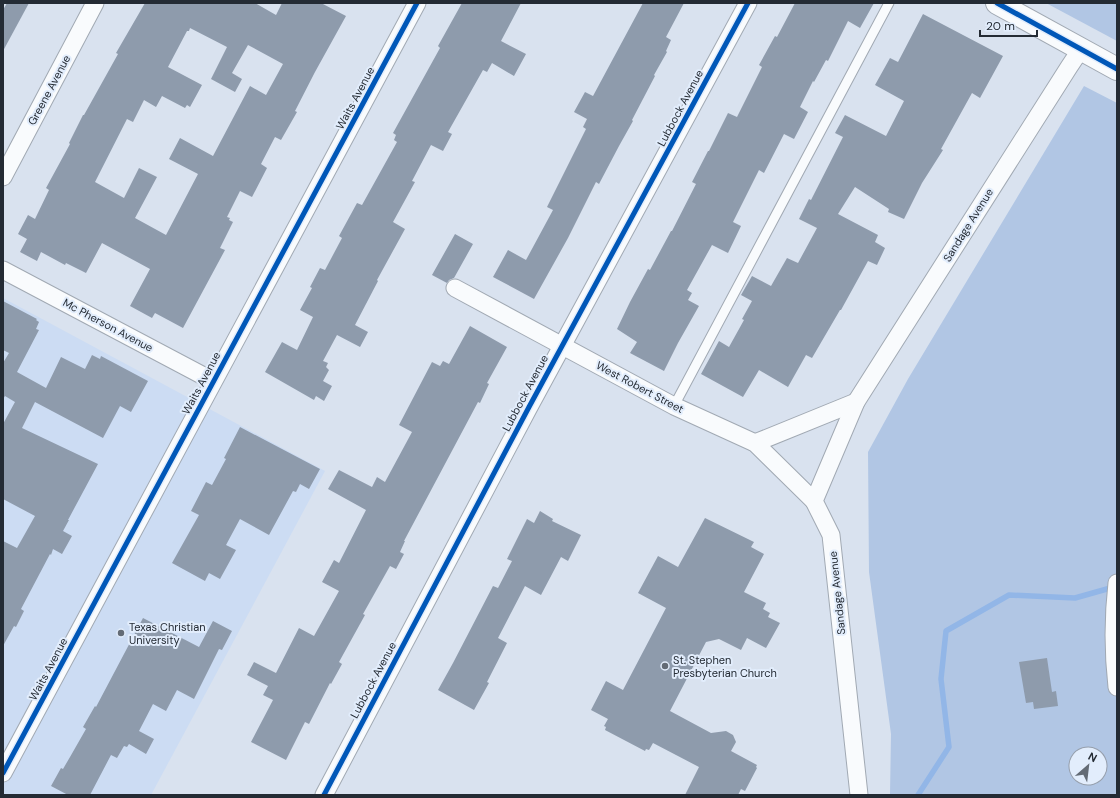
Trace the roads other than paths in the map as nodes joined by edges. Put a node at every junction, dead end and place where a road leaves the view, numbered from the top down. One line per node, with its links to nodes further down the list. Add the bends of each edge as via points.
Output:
1 (95, 3): 8 (street, Greene Avenue)
2 (417, 3): 12 (street, Waits Avenue)
3 (748, 3): 11 (street, Lubbock Avenue)
4 (889, 3): 14 (lane)
5 (997, 3): 6 (street)
6 (1087, 53): 7 (street); 13 (street, Sandage Avenue, via 1069,66)
7 (1117, 69)
8 (3, 177)
9 (3, 270): 12 (street, Mc Pherson Avenue)
10 (455, 288): 11 (street, West Robert Street)
11 (562, 346): 14 (street, West Robert Street); 20 (street, Lubbock Avenue)
12 (213, 381): 19 (street, Waits Avenue)
13 (856, 402): 15 (street); 16 (street, Sandage Avenue)
14 (674, 406): 15 (street, West Robert Street)
15 (755, 443): 16 (street, West Robert Street)
16 (814, 501): 21 (street, Sandage Avenue, via 831,535)
17 (1117, 583): 18 (street, via 1114,646)
18 (1117, 687)
19 (3, 773)
20 (324, 795)
21 (859, 795)

